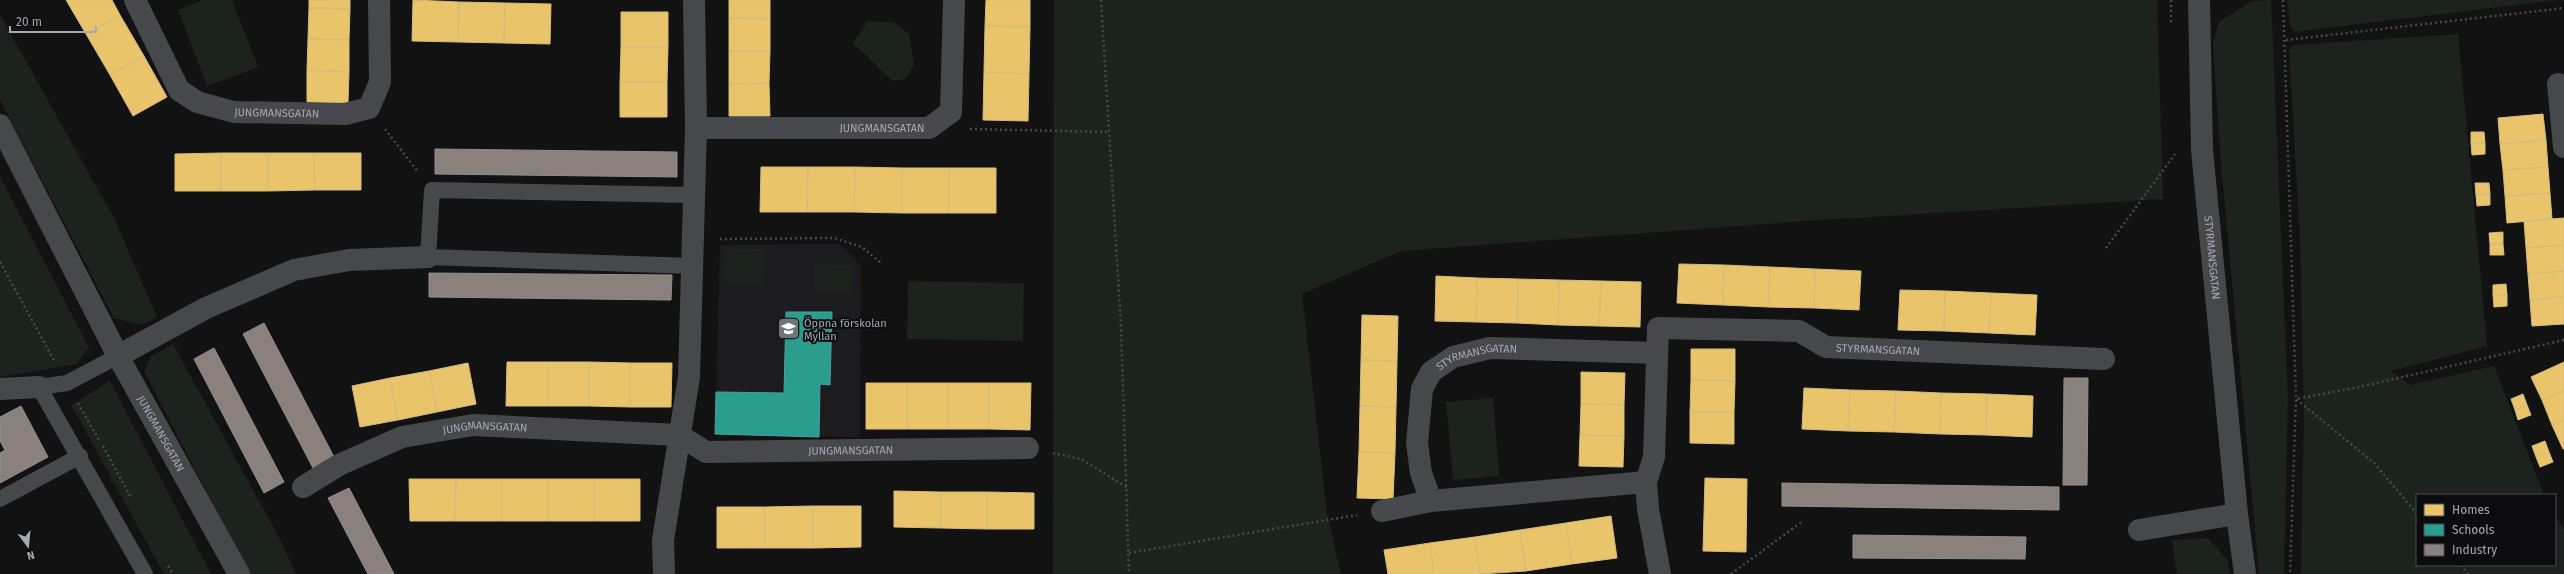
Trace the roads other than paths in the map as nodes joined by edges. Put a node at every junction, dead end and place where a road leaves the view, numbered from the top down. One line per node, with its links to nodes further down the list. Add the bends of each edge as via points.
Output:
1 (136, 0): 2 (street, JUNGMANSGATAN, via 180,90 197,102 234,112 345,114 368,108 380,82)
2 (379, 0)
3 (694, 0): 8 (street)
4 (954, 0): 8 (street, JUNGMANSGATAN, via 950,112 929,128)
5 (2199, 0): 26 (street, STYRMANSGATAN, via 2202,150)
6 (2558, 84): 9 (street)
7 (0, 125): 14 (street, JUNGMANSGATAN)
8 (696, 128): 10 (street)
9 (2564, 147)
10 (694, 195): 11 (lane, via 432,190); 12 (street)
11 (428, 257): 12 (lane); 14 (street, via 349,260 294,270 206,308)
12 (692, 266): 18 (street, via 689,377)
13 (1657, 353): 15 (street, STYRMANSGATAN, via 1658,328 1799,331 1826,347); 21 (street, STYRMANSGATAN, via 1654,457); 24 (street, STYRMANSGATAN, via 1490,348 1453,357 1431,372 1422,389 1417,443 1421,473)
14 (118, 356): 16 (lane, via 67,383); 29 (street, JUNGMANSGATAN)
15 (2104, 359)
16 (39, 387): 17 (street); 20 (lane)
17 (0, 389)
18 (679, 435): 19 (street, JUNGMANSGATAN, via 706,452); 22 (street, JUNGMANSGATAN, via 473,425 402,437 339,465); 30 (street, via 663,540)
19 (1028, 448)
20 (80, 456): 23 (lane); 28 (lane)
21 (1646, 482): 24 (street); 31 (street, STYRMANSGATAN, via 1648,509)
22 (303, 487)
23 (0, 499)
24 (1431, 501): 25 (street)
25 (1382, 511)
26 (2237, 514): 27 (street); 32 (street, STYRMANSGATAN)
27 (2139, 530)
28 (145, 574)
29 (239, 574)
30 (664, 574)
31 (1660, 574)
32 (2245, 574)

